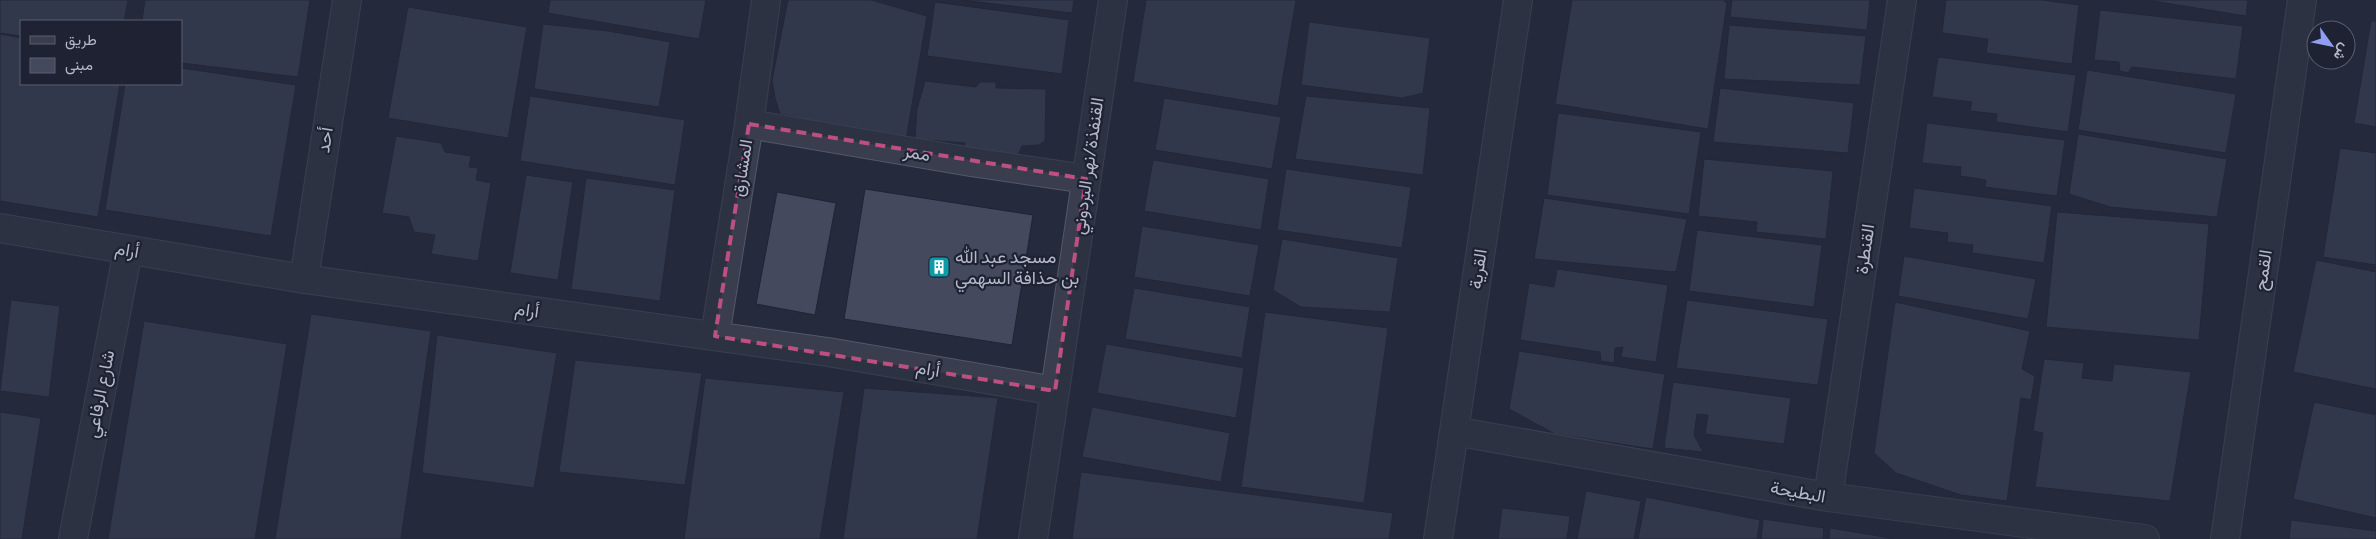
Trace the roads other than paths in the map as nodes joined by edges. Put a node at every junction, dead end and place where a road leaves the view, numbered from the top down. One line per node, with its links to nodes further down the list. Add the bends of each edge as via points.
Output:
1 (347, 0): 11 (street, أحد)
2 (766, 0): 7 (street, المشارق)
3 (1113, 0): 8 (street, القنفذة/نهر البردوني)
4 (1518, 0): 14 (street, القرية)
5 (1902, 0): 15 (street, القنطرة)
6 (2302, 0): 20 (street, القمح)
7 (749, 124): 8 (street, ممر); 12 (street, المشارق)
8 (1086, 179): 13 (street, القنفذة/نهر البردوني)
9 (0, 228): 10 (street, أرام)
10 (128, 250): 11 (street, أرام); 16 (street, شارع الرفاعي)
11 (304, 279): 12 (street, أرام)
12 (715, 336): 13 (street, أرام)
13 (1055, 391): 17 (street, القنفذة/نهر البردوني)
14 (1454, 431): 15 (street, البطيحة); 18 (street, القرية)
15 (1828, 497): 19 (street, البطيحة)
16 (73, 539)
17 (1033, 539)
18 (1438, 539)
19 (2145, 539)
20 (2225, 539)

